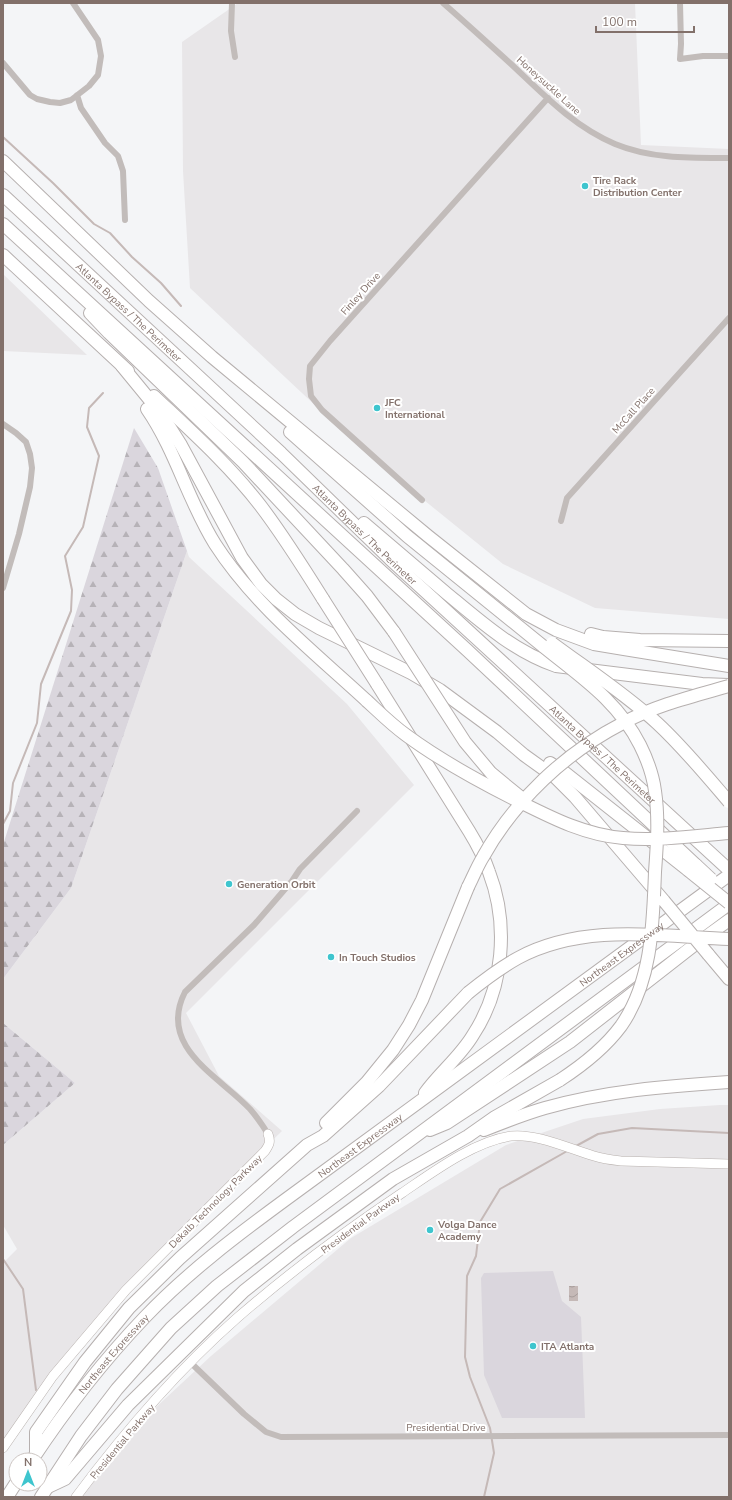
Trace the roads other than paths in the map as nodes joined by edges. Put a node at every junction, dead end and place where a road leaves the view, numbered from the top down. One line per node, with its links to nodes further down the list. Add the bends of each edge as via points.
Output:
1 (73, 3): 8 (street, via 98,40 101,56 98,75)
2 (232, 3): 6 (street, via 231,31)
3 (443, 3): 9 (street, Honeysuckle Lane)
4 (680, 3): 5 (street, via 680,59)
5 (729, 56)
6 (235, 57)
7 (3, 63): 8 (street, via 30,95 37,99 60,103)
8 (77, 95): 14 (street, via 82,108 104,143 118,156 123,171)
9 (548, 98): 10 (street, Honeysuckle Lane, via 573,120 601,138 616,144 649,154 672,157); 25 (street, Finley Drive, via 330,340 310,366 311,396 322,410)
10 (729, 158)
11 (3, 162): 16 (highway)
12 (3, 170): 16 (highway)
13 (3, 195): 24 (highway, Atlanta Bypass / The Perimeter)
14 (125, 220)
15 (3, 224): 18 (highway, Atlanta Bypass / The Perimeter)
16 (89, 244): 21 (highway)
17 (3, 255): 20 (highway)
18 (41, 259): 35 (highway, bridge, via 109,333 253,473 348,574 394,632 465,742 491,773); 38 (highway, Atlanta Bypass / The Perimeter, via 444,629)
19 (729, 318): 26 (street, McCall Place, via 567,498)
20 (95, 341): 22 (highway); 35 (highway, bridge, via 126,378 157,425 214,543 228,564 266,608 405,734 482,783)
21 (212, 357): 28 (highway); 30 (highway, via 280,424 407,536 488,596)
22 (122, 366): 33 (highway, via 169,426 242,558 276,599 294,614 319,628 440,690); 47 (highway, bridge, via 221,460 260,504 285,539 469,831 490,872 500,919 501,944 493,993 470,1040)
23 (3, 424): 27 (street, via 26,442 32,468 19,534)
24 (281, 453): 32 (highway, via 486,627 520,651 556,666); 39 (highway, Atlanta Bypass / The Perimeter, via 390,559)
25 (422, 500)
26 (561, 521)
27 (3, 588)
28 (496, 590): 29 (highway, via 563,627 603,637); 31 (highway, via 526,614 556,630 594,644)
29 (729, 641)
30 (548, 645): 34 (highway, bridge, via 636,705 656,722); 49 (highway, bridge, via 601,692 625,721 649,766 655,789 657,813 653,919 649,954 643,979 632,1006 621,1026 604,1045 585,1063 560,1080 495,1117)
31 (729, 666)
32 (729, 686): 51 (highway, bridge, via 646,712 623,722 575,752 523,799 483,857 409,1025 367,1082 315,1133)
33 (497, 732): 38 (highway, via 564,772); 45 (highway, bridge, via 556,778 575,797)
34 (729, 802)
35 (533, 809): 37 (highway, bridge, via 578,829 623,838)
36 (357, 811): 48 (street, Dekalb Technology Parkway, via 300,869 254,925 185,992 180,1002 177,1013 178,1028 187,1048 203,1067 251,1110)
37 (729, 833)
38 (692, 867): 41 (highway, Atlanta Bypass / The Perimeter, bridge); 42 (highway, bridge)
39 (729, 870)
40 (729, 875): 47 (highway, Northeast Expressway)
41 (729, 896)
42 (729, 904): 50 (highway)
43 (729, 920): 50 (highway, via 570,1042 447,1123)
44 (729, 939): 51 (highway, bridge, via 609,934 552,944 519,958 489,976 468,993 379,1086 323,1136)
45 (729, 979)
46 (729, 1082): 49 (highway, via 664,1086 601,1095 545,1108)
47 (418, 1102): 57 (highway, Northeast Expressway, via 238,1235 146,1316 93,1377)
48 (268, 1134): 55 (street, Dekalb Technology Parkway, via 270,1140 265,1151 126,1290 52,1376)
49 (468, 1136): 59 (highway, via 393,1179 297,1249 244,1292 128,1405 65,1479)
50 (413, 1138): 58 (highway, via 254,1256 171,1328 98,1412)
51 (307, 1145): 56 (highway, via 180,1258 129,1308 85,1362 36,1432)
52 (729, 1164): 53 (street, Presidential Parkway, via 621,1161 604,1159 525,1136 496,1139 432,1173 368,1216 279,1283)
53 (190, 1362): 54 (street, Presidential Drive, via 244,1414 266,1432 281,1437); 60 (street, Presidential Parkway, via 126,1432)
54 (729, 1436)
55 (3, 1448)
56 (34, 1452)
57 (37, 1452)
58 (48, 1486)
59 (48, 1490)
60 (76, 1497)

